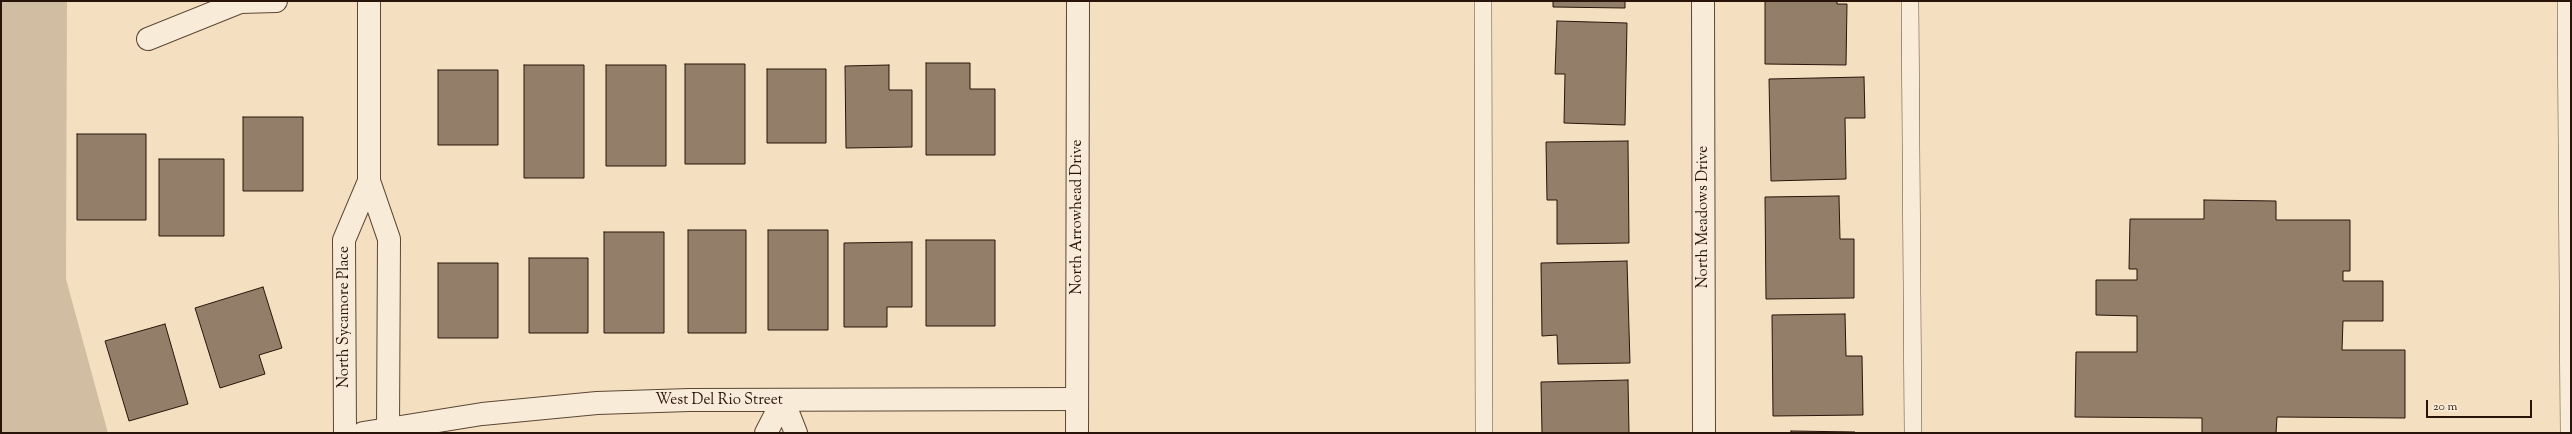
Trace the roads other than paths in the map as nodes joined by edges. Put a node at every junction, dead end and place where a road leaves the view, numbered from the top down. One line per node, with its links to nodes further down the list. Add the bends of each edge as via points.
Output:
1 (276, 1): 8 (street, via 240,2)
2 (369, 1): 9 (street, North Sycamore Place)
3 (1078, 1): 10 (street, North Arrowhead Drive)
4 (1483, 1): 18 (lane)
5 (1703, 1): 19 (street, North Meadows Drive)
6 (1910, 1): 20 (lane)
7 (2566, 1): 21 (lane)
8 (148, 38)
9 (369, 181): 12 (street, North Sycamore Place, via 389,239); 13 (street, North Sycamore Place, via 344,240)
10 (1077, 399): 11 (street, West Del Rio Street); 17 (street, North Arrowhead Drive)
11 (783, 400): 12 (street, West Del Rio Street, via 597,403 482,414); 15 (street); 16 (street)
12 (388, 428): 14 (street, West Del Rio Street)
13 (345, 433)
14 (363, 433)
15 (766, 433)
16 (796, 433)
17 (1077, 433)
18 (1484, 433)
19 (1704, 433)
20 (1913, 433)
21 (2569, 433)

